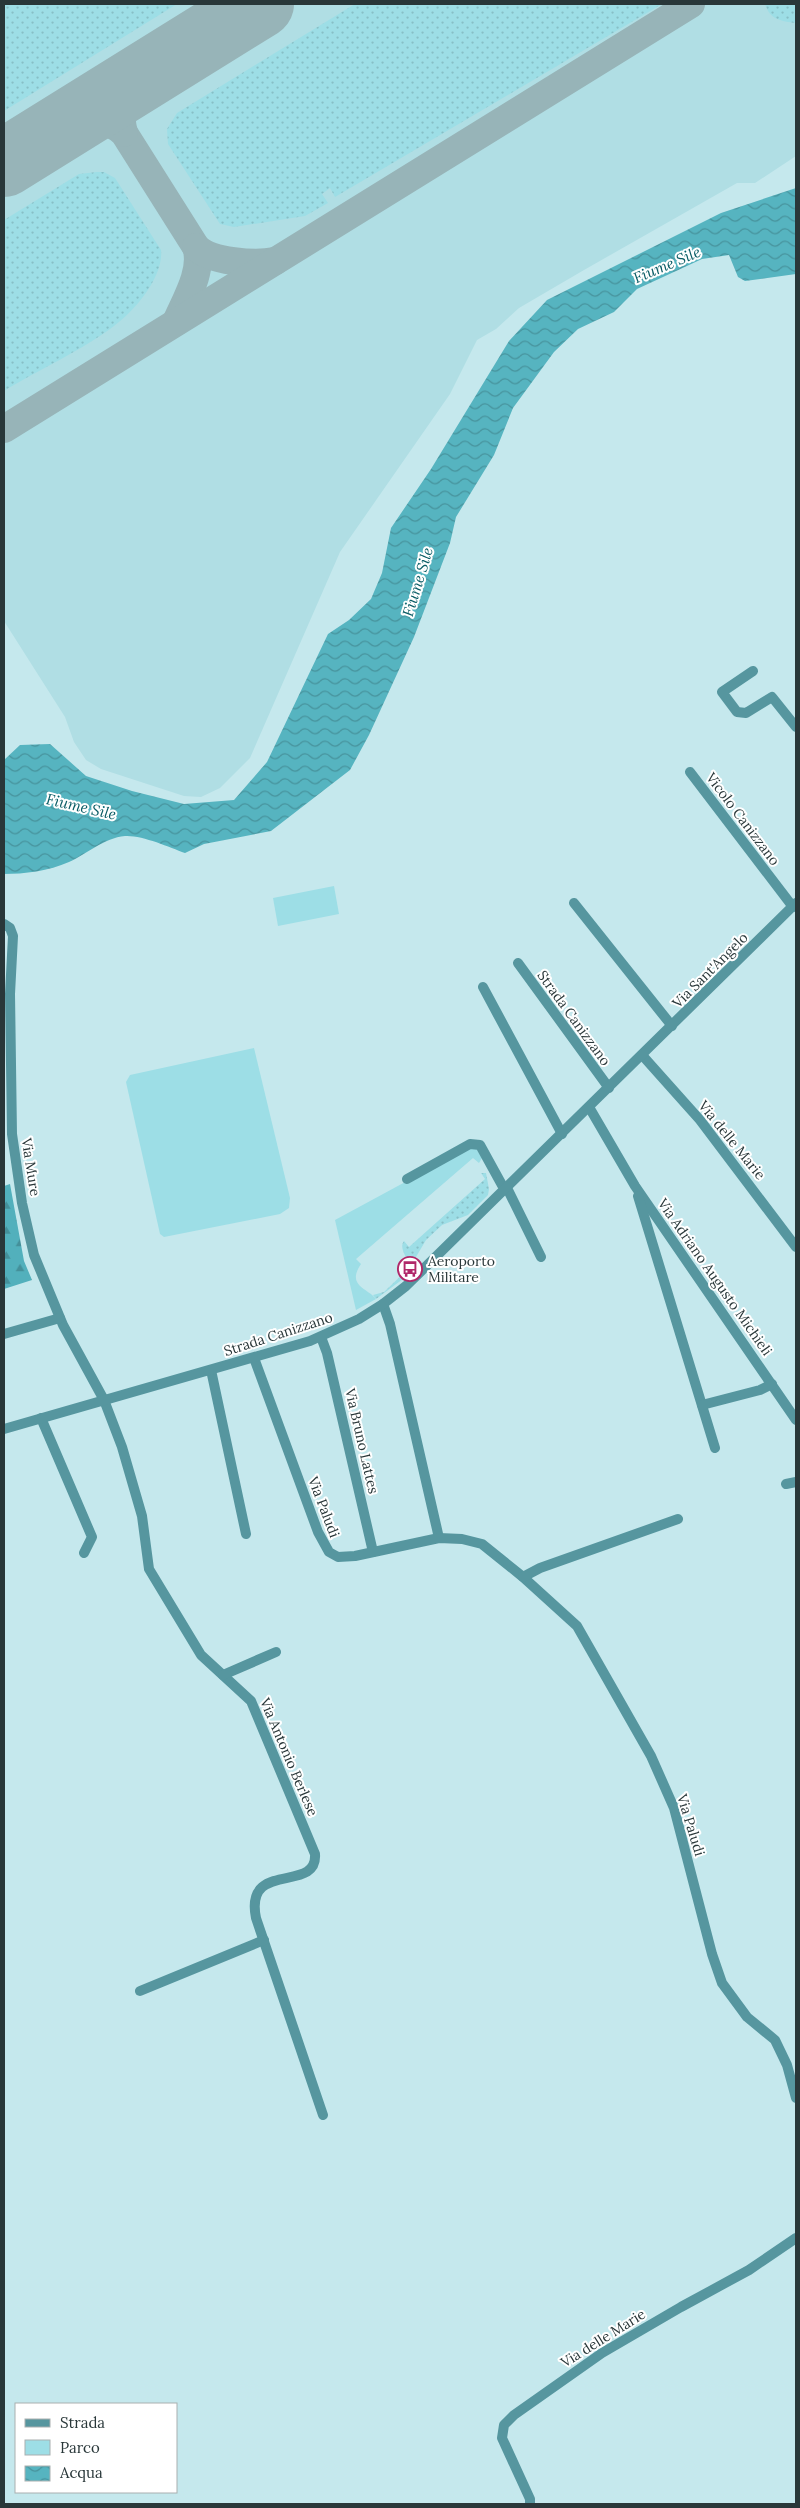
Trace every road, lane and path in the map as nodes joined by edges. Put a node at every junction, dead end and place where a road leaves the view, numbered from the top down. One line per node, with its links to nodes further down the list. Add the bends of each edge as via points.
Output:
1 (753, 671): 2 (street, via 722,692 736,712 746,713 772,697)
2 (796, 728)
3 (690, 772): 5 (street, Vicolo Canizzano)
4 (574, 903): 9 (street)
5 (794, 905): 9 (street, Via Sant'Angelo)
6 (4, 924): 11 (street, Via Mure, via 13,936)
7 (518, 963): 12 (street, Strada Canizzano)
8 (483, 986): 14 (street)
9 (672, 1026): 10 (street, Via Sant'Angelo)
10 (642, 1055): 12 (street, Strada Canizzano); 18 (street, Via delle Marie, via 700,1120)
11 (8, 1076): 21 (street, Via Mure, via 12,1134 26,1222 37,1263)
12 (608, 1088): 13 (street, Strada Canizzano)
13 (589, 1107): 14 (street, Strada Canizzano); 16 (street, Via Adriano Augusto Michieli)
14 (562, 1134): 17 (street, Strada Canizzano)
15 (407, 1179): 17 (street, via 477,1143)
16 (635, 1186): 26 (street, Via Adriano Augusto Michieli); 28 (street, Via Adriano Augusto Michieli)
17 (507, 1188): 19 (street); 20 (street, Strada Canizzano)
18 (796, 1247)
19 (541, 1257)
20 (384, 1304): 23 (street, Strada Canizzano); 35 (street)
21 (60, 1318): 22 (street); 27 (street, Via Mure)
22 (4, 1334)
23 (321, 1337): 24 (street, Strada Canizzano); 36 (street, Via Bruno Lattes)
24 (254, 1358): 25 (street, Strada Canizzano); 36 (street, Via Paludi, via 325,1547 338,1557)
25 (211, 1370): 27 (street, Strada Canizzano); 34 (street)
26 (772, 1384): 28 (street); 30 (street, Via Adriano Augusto Michieli)
27 (104, 1400): 29 (street, Strada Canizzano); 40 (street, Via Antonio Berlese, via 142,1516 149,1569 201,1655)
28 (702, 1405): 32 (street, Via Adriano Augusto Michieli)
29 (41, 1418): 31 (street, Strada Canizzano); 37 (street, via 92,1537)
30 (796, 1420)
31 (4, 1429)
32 (715, 1448)
33 (678, 1519): 38 (street)
34 (246, 1534)
35 (439, 1538): 36 (street, Via Paludi); 38 (street, Via Paludi, via 482,1544)
36 (373, 1552)
37 (84, 1553)
38 (523, 1577): 43 (street, Via Paludi, via 577,1626 651,1756 674,1808 722,1983 747,2017 775,2040 787,2065)
39 (276, 1652): 40 (street)
40 (223, 1675): 41 (street, Via Antonio Berlese, via 246,1695 254,1708 315,1854 314,1864 306,1872 264,1884 257,1892 254,1909)
41 (264, 1940): 42 (street); 44 (street, Via Antonio Berlese)
42 (140, 1991)
43 (796, 2098)
44 (323, 2115)
45 (796, 2238): 46 (street, Via delle Marie, via 749,2270 602,2353 509,2420 504,2425 502,2438)
46 (530, 2504)

